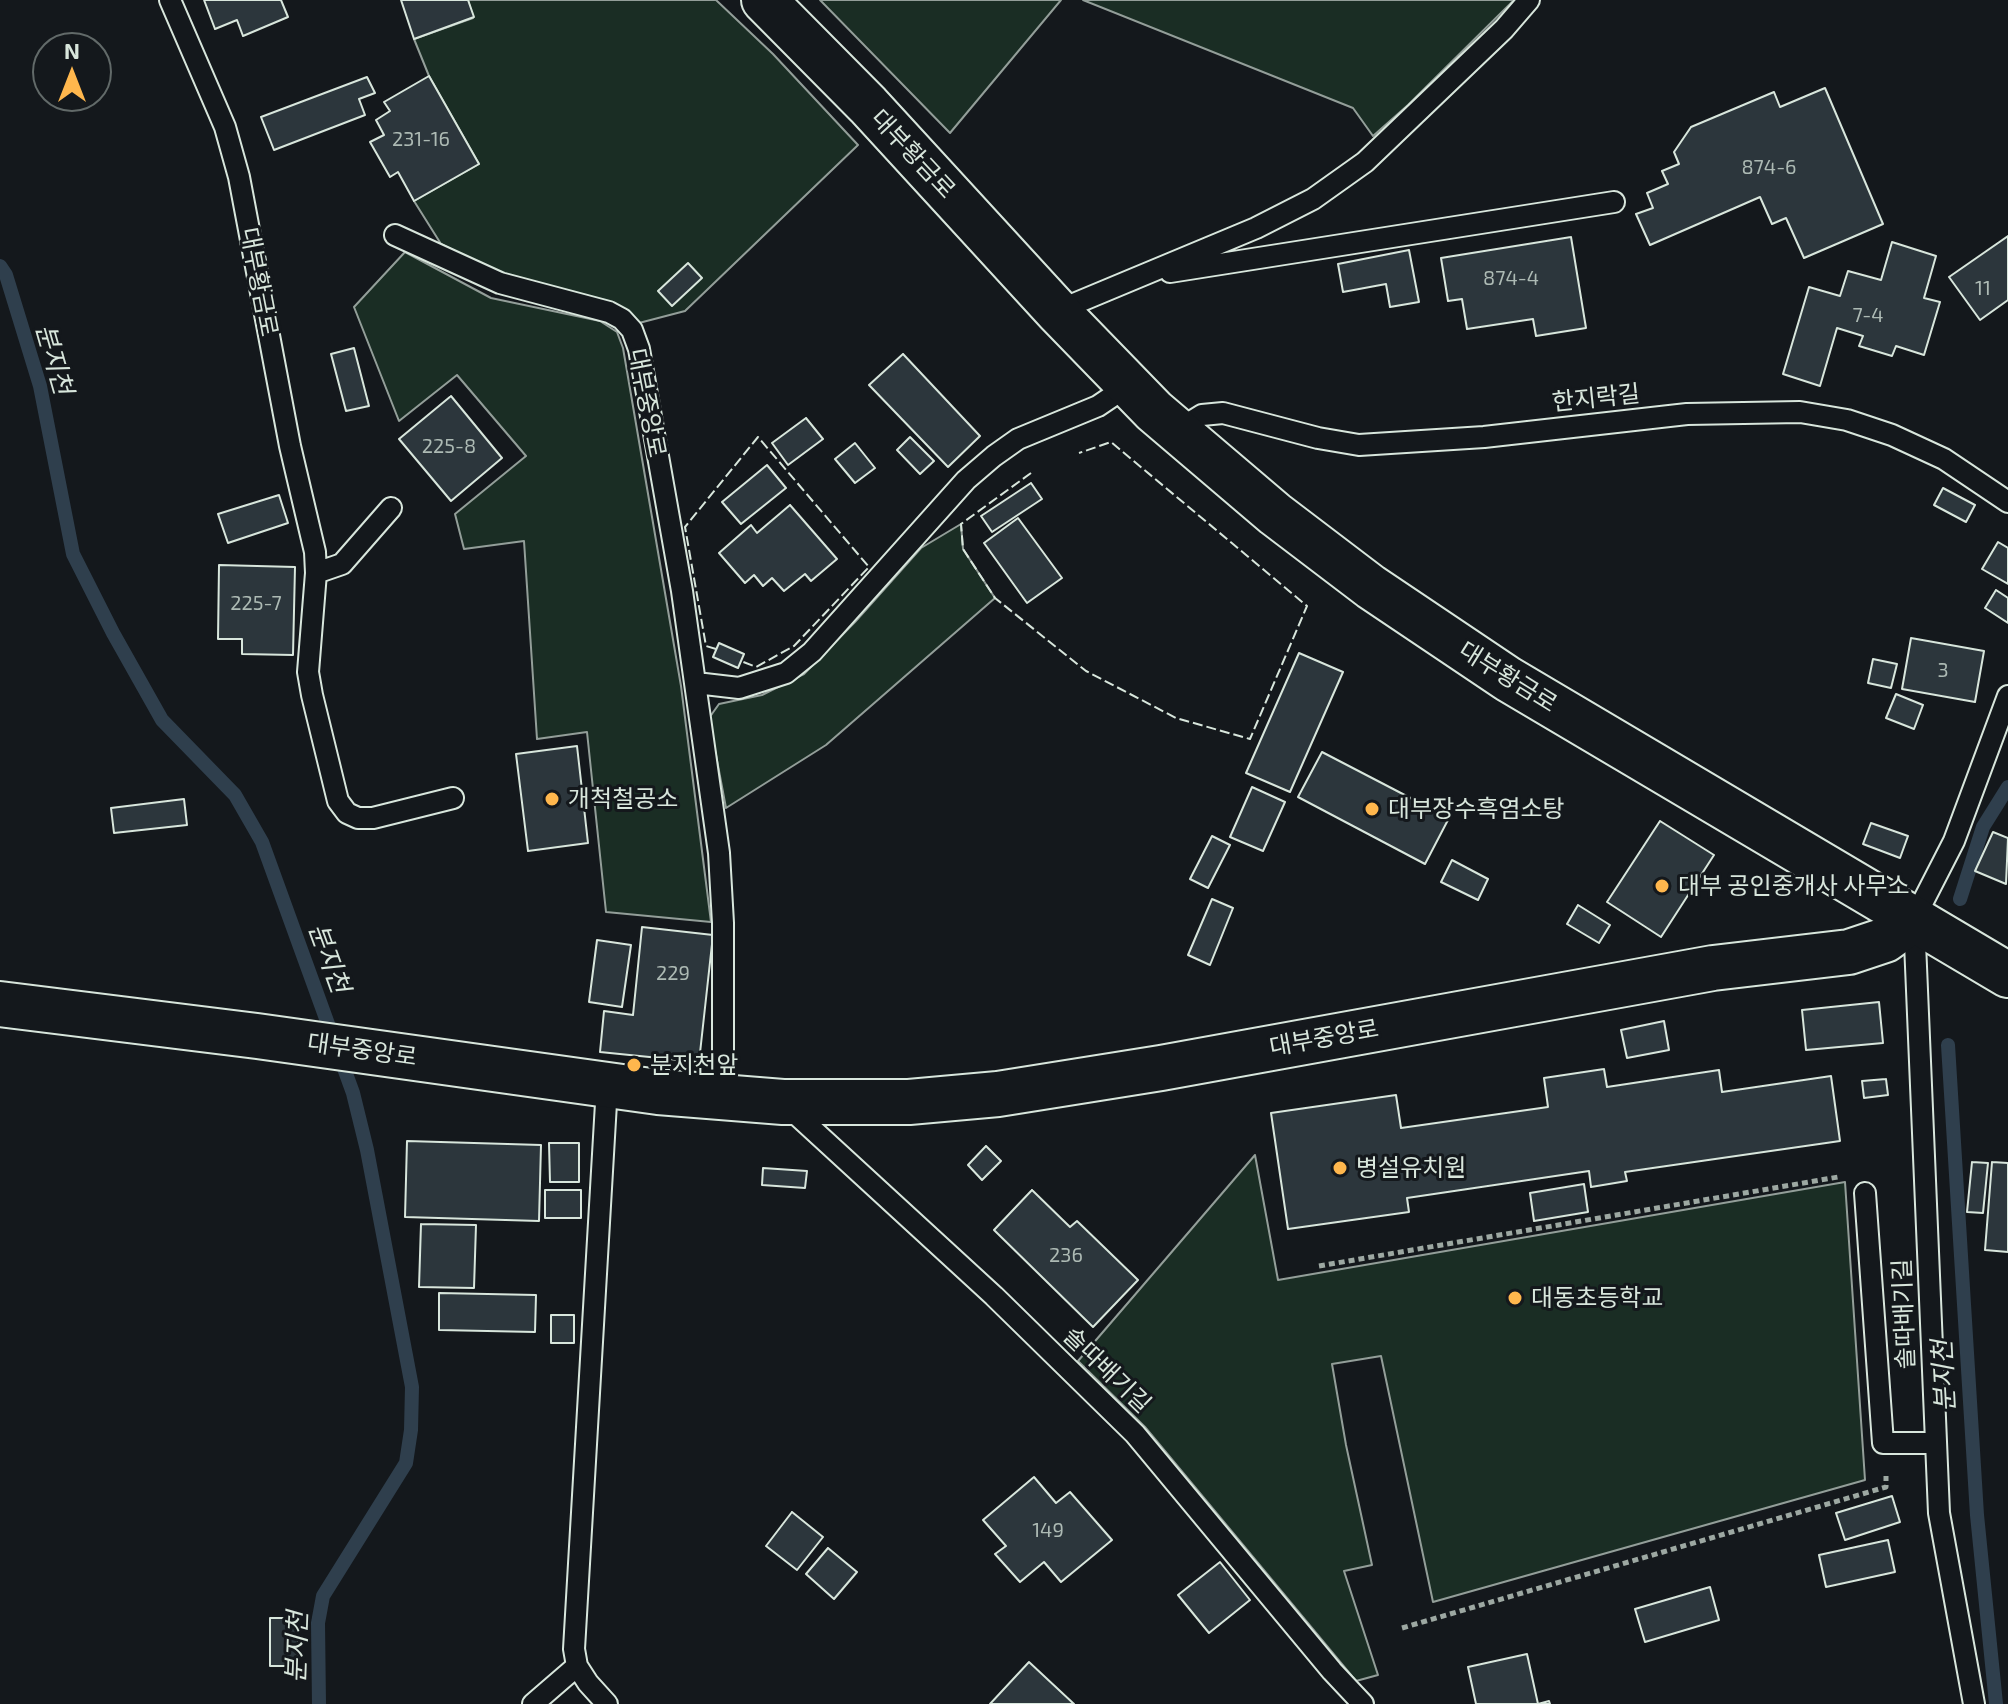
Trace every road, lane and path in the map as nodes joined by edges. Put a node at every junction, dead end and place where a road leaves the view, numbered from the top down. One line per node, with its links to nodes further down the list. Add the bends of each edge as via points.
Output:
1 (170, 0): 12 (lane, 대부황금로, via 233,152)
2 (764, 0): 7 (street, 대부황금로)
3 (1529, 0): 6 (lane, via 1365,162 1313,199)
4 (1614, 202): 6 (lane)
5 (395, 235): 13 (lane, 대부중앙로, via 500,283 609,312 632,330)
6 (1134, 278): 7 (lane)
7 (1057, 311): 8 (street, 대부황금로)
8 (1129, 385): 9 (street, 대부황금로); 13 (lane, via 1098,406 1018,439 994,456 966,480 812,652 786,673 739,688)
9 (1176, 431): 10 (lane, 한지락길, via 1202,415 1223,413 1359,445 1687,414 1800,412 1892,435 1944,459); 16 (street, 대부황금로, via 1371,587 1495,671)
10 (2008, 502)
11 (391, 508): 12 (lane, via 342,564)
12 (316, 573): 15 (lane, 대부황금로, via 308,672 338,801 347,813 373,818)
13 (696, 683): 20 (lane, 대부중앙로, via 719,853)
14 (2008, 696): 16 (lane, via 1954,841)
15 (453, 798)
16 (1914, 919): 17 (street, 대부황금로); 21 (street, 대부중앙로, via 1885,940 1849,952 1713,968 1161,1068 909,1102); 25 (lane, 솔따배기길)
17 (2008, 975)
18 (0, 1004): 19 (street, 대부중앙로)
19 (607, 1086): 20 (street, 대부중앙로); 27 (lane, via 574,1624)
20 (723, 1099): 21 (street, 대부중앙로)
21 (783, 1102): 30 (lane, 솔따배기길, via 1135,1434)
22 (1865, 1193): 23 (path, via 1864,1173); 24 (lane)
23 (1319, 1266)
24 (1883, 1443): 25 (lane); 26 (path, via 1886,1487)
25 (1936, 1443): 31 (lane, 솔따배기길, via 1939,1513)
26 (1402, 1628)
27 (577, 1666): 28 (lane); 29 (lane)
28 (533, 1704)
29 (607, 1704)
30 (1363, 1704)
31 (1974, 1704)

